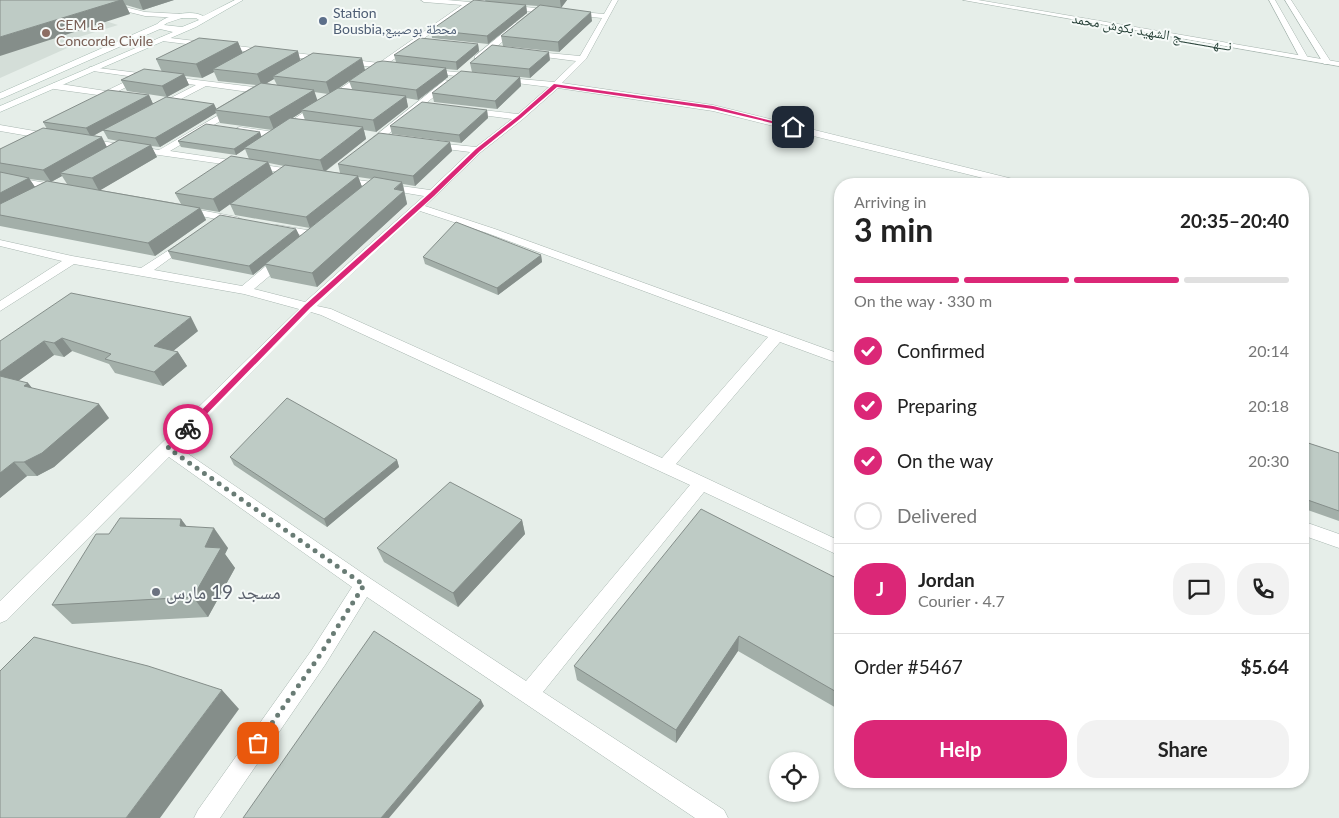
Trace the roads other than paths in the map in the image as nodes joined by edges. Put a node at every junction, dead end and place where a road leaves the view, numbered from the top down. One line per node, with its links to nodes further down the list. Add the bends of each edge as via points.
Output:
1 (74, 0): 10 (street)
2 (240, 0): 15 (street)
3 (424, 0): 9 (street)
4 (615, 0): 14 (street)
5 (966, 0): 30 (street, نـــهـــــــــــج الشهيد بكوش محمد)
6 (996, 0): 30 (street, نـــهـــــــــــج الشهيد بكوش محمد)
7 (1272, 0): 30 (street)
8 (1288, 0): 34 (street)
9 (468, 4): 14 (street, via 534,13); 21 (street)
10 (91, 5): 12 (street); 13 (street, via 114,6 145,14)
11 (198, 10): 13 (street)
12 (120, 16)
13 (183, 16): 15 (street); 18 (street)
14 (606, 16): 32 (street)
15 (203, 19): 19 (street)
16 (524, 21): 25 (street)
17 (151, 24): 18 (street)
18 (160, 25): 19 (street, via 169,29); 55 (street)
19 (187, 28): 20 (street)
20 (162, 38): 23 (street); 42 (street)
21 (414, 40): 22 (street); 38 (street)
22 (432, 42)
23 (206, 45): 27 (street); 29 (street)
24 (479, 48): 25 (street)
25 (488, 49): 26 (street); 36 (street)
26 (498, 50)
27 (262, 52): 31 (street); 35 (street)
28 (516, 52): 32 (street)
29 (188, 54)
30 (1302, 55): 34 (street, نـــهـــــــــــج الشهيد بكوش محمد)
31 (318, 58): 38 (street); 40 (street)
32 (582, 58): 50 (street)
33 (1339, 58): 34 (street, نـــهـــــــــــج الشهيد بكوش محمد)
34 (1326, 59): 37 (street, نـــهـــــــــــج الشهيد بكوش محمد)
35 (245, 61)
36 (474, 62)
37 (1339, 64)
38 (378, 66): 43 (street); 59 (street)
39 (162, 67): 45 (street)
40 (302, 68)
41 (466, 68): 47 (street)
42 (93, 69): 45 (street); 51 (street)
43 (405, 69)
44 (414, 70): 47 (street)
45 (144, 75): 49 (street); 53 (street)
46 (221, 75): 49 (street)
47 (459, 75): 50 (street); 64 (street)
48 (279, 82): 52 (street)
49 (204, 84): 52 (street); 62 (street)
50 (556, 85): 71 (street); 97 (street, via 736,113)
51 (54, 86): 53 (street); 67 (street)
52 (263, 91): 54 (street); 69 (street)
53 (108, 94): 56 (street); 61 (street)
54 (282, 94)
55 (0, 96)
56 (125, 96)
57 (357, 96): 59 (street)
58 (311, 97): 59 (street)
59 (335, 97): 74 (street)
60 (152, 99): 62 (street)
61 (90, 102)
62 (170, 102): 63 (street); 70 (street)
63 (188, 104)
64 (415, 104): 65 (street); 89 (street)
65 (438, 106)
66 (214, 107): 69 (street)
67 (0, 109)
68 (456, 109): 71 (street)
69 (232, 110): 73 (street)
70 (152, 111)
71 (520, 117): 86 (street)
72 (46, 124): 77 (street)
73 (206, 125): 80 (street); 87 (street)
74 (292, 125): 76 (street); 80 (street)
75 (0, 128): 77 (street)
76 (312, 128)
77 (28, 132): 79 (street)
78 (110, 133): 81 (street)
79 (46, 136): 81 (street); 83 (street)
80 (274, 136): 84 (street)
81 (92, 142): 85 (street)
82 (419, 142): 86 (street)
83 (30, 143)
84 (260, 145)
85 (123, 147): 87 (street); 90 (street)
86 (478, 150): 102 (street)
87 (160, 153): 91 (street)
88 (246, 154): 91 (street)
89 (357, 154)
90 (107, 156)
91 (232, 164): 92 (street)
92 (287, 171): 94 (street); 98 (street)
93 (335, 171): 99 (street, via 327,177)
94 (311, 174)
95 (0, 178): 100 (street)
96 (68, 178): 100 (street)
97 (997, 178)
98 (270, 183)
99 (374, 185): 102 (street); 104 (street)
100 (52, 187): 101 (street); 103 (street)
101 (71, 190)
102 (432, 194): 106 (street)
103 (37, 195)
104 (359, 197)
105 (238, 206): 108 (street)
106 (418, 207): 116 (street); 117 (street)
107 (175, 209): 108 (street)
108 (222, 217): 109 (street); 113 (street)
109 (249, 222)
110 (267, 226): 114 (street, via 317,231)
111 (0, 244): 112 (street)
112 (72, 260): 113 (street); 115 (street)
113 (142, 273): 114 (street)
114 (244, 290): 116 (street)
115 (0, 307)
116 (308, 307): 119 (street); 120 (street, via 347,321)
117 (777, 336): 118 (street); 120 (street)
118 (834, 357)
119 (168, 448): 125 (street); 126 (street)
120 (665, 466): 121 (street)
121 (701, 483): 124 (street); 127 (street)
122 (1309, 531): 123 (street)
123 (1339, 542)
124 (834, 546)
125 (364, 585): 127 (street); 128 (street, via 318,658)
126 (0, 614)
127 (528, 694): 129 (street)
128 (206, 818)
129 (716, 818)

